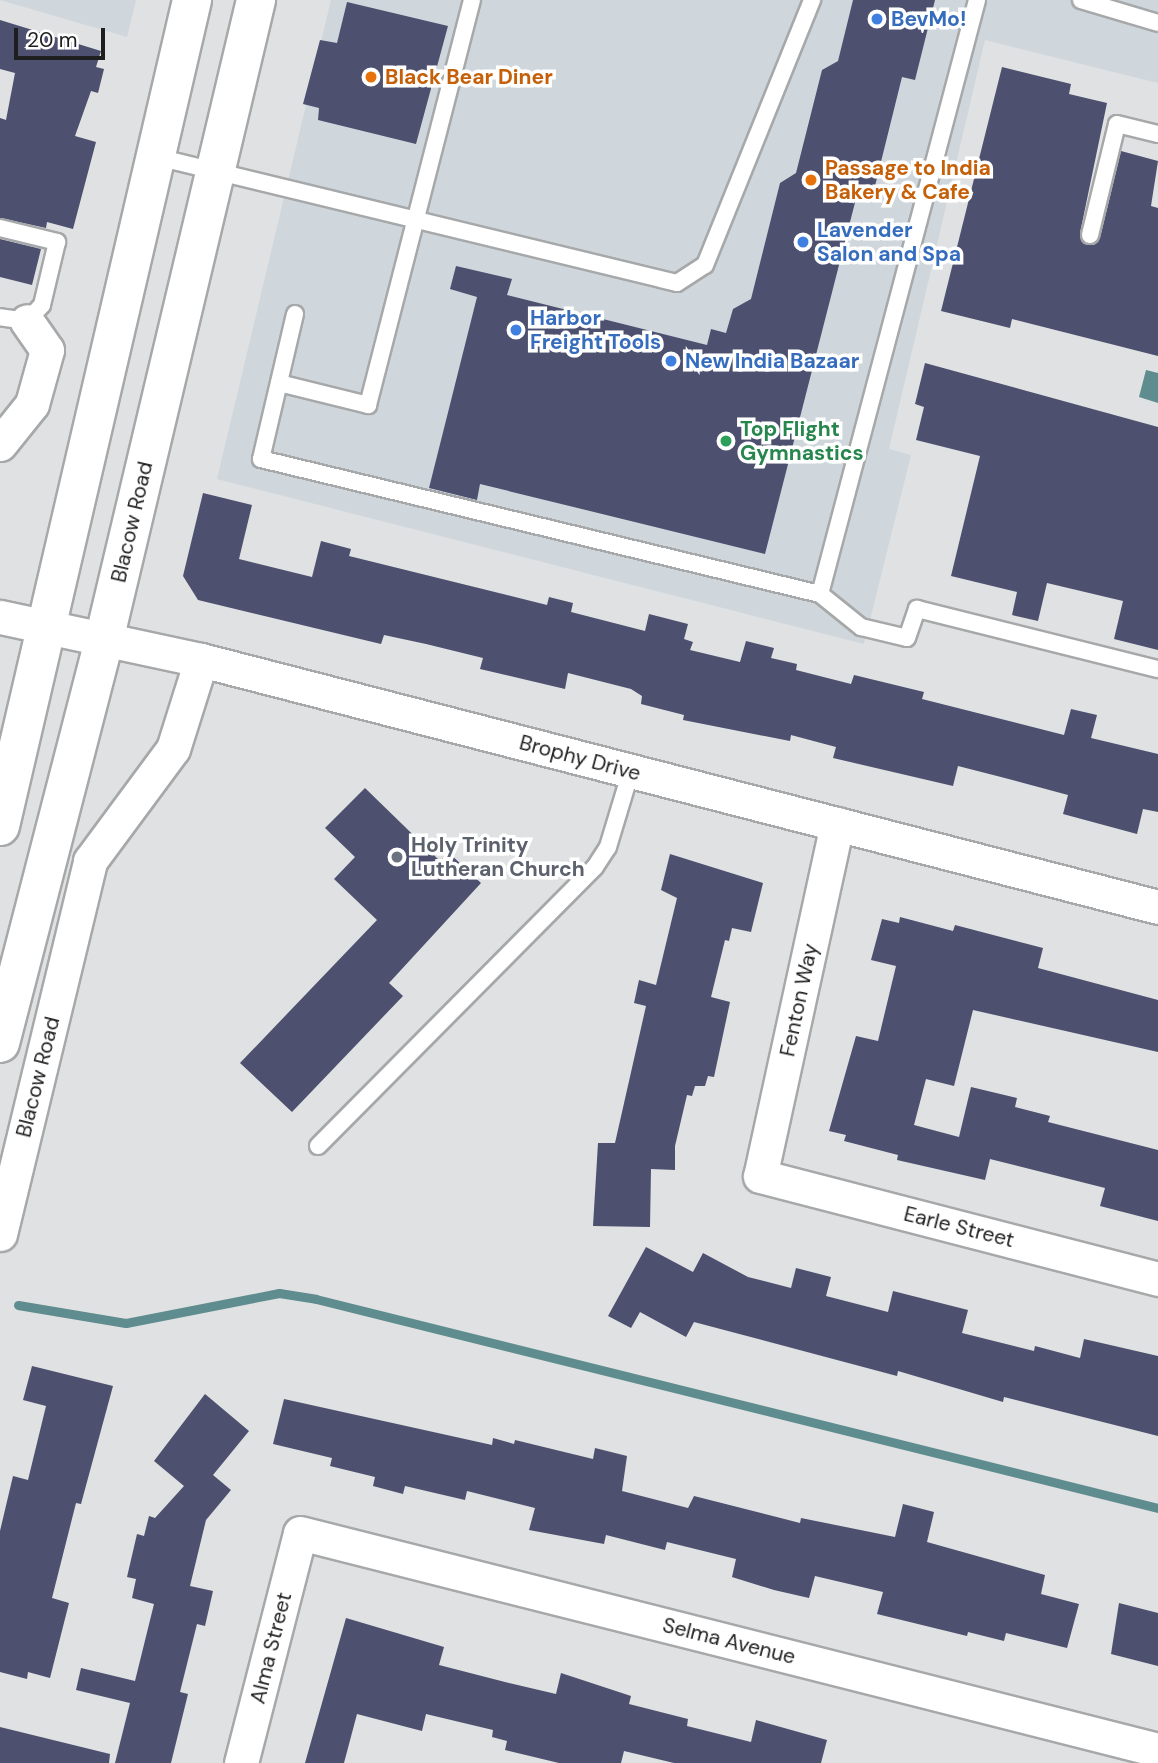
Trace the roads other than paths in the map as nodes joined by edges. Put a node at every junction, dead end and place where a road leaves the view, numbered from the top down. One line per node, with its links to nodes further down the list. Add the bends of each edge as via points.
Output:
1 (192, 0): 9 (main road)
2 (256, 0): 10 (main road, Blacow Road)
3 (472, 0): 11 (lane)
4 (812, 0): 11 (lane, via 705,265 677,284)
5 (977, 0): 18 (lane)
6 (1081, 0): 7 (lane)
7 (1158, 23)
8 (1158, 134): 13 (lane, via 1117,124)
9 (157, 157): 10 (lane); 20 (main road)
10 (215, 171): 11 (lane); 21 (main road, Blacow Road)
11 (416, 220): 16 (lane, via 368,405)
12 (0, 228): 15 (lane, via 58,242 42,305)
13 (1090, 235)
14 (295, 314): 16 (lane)
15 (13, 319): 17 (street, via 47,350 32,404)
16 (279, 383): 18 (lane, via 261,459)
17 (0, 444)
18 (820, 594): 23 (lane, via 861,627 907,638 917,609)
19 (0, 617): 20 (street, Brophy Drive)
20 (50, 626): 21 (street, Brophy Drive); 26 (main road)
21 (105, 636): 22 (street, Brophy Drive); 28 (main road, Blacow Road)
22 (201, 660): 24 (street, Brophy Drive); 31 (street, Blacow Road, via 173,749 90,861)
23 (1158, 669)
24 (631, 771): 25 (street, Brophy Drive); 29 (lane, via 608,847 595,867)
25 (837, 824): 27 (street, Brophy Drive); 30 (street, Fenton Way)
26 (0, 826)
27 (1158, 907)
28 (0, 1042)
29 (318, 1146)
30 (760, 1176): 32 (street, Earle Street)
31 (0, 1234)
32 (1158, 1279)
33 (300, 1533): 34 (street, Selma Avenue); 35 (street, Alma Street)
34 (1158, 1749)
35 (242, 1763)

